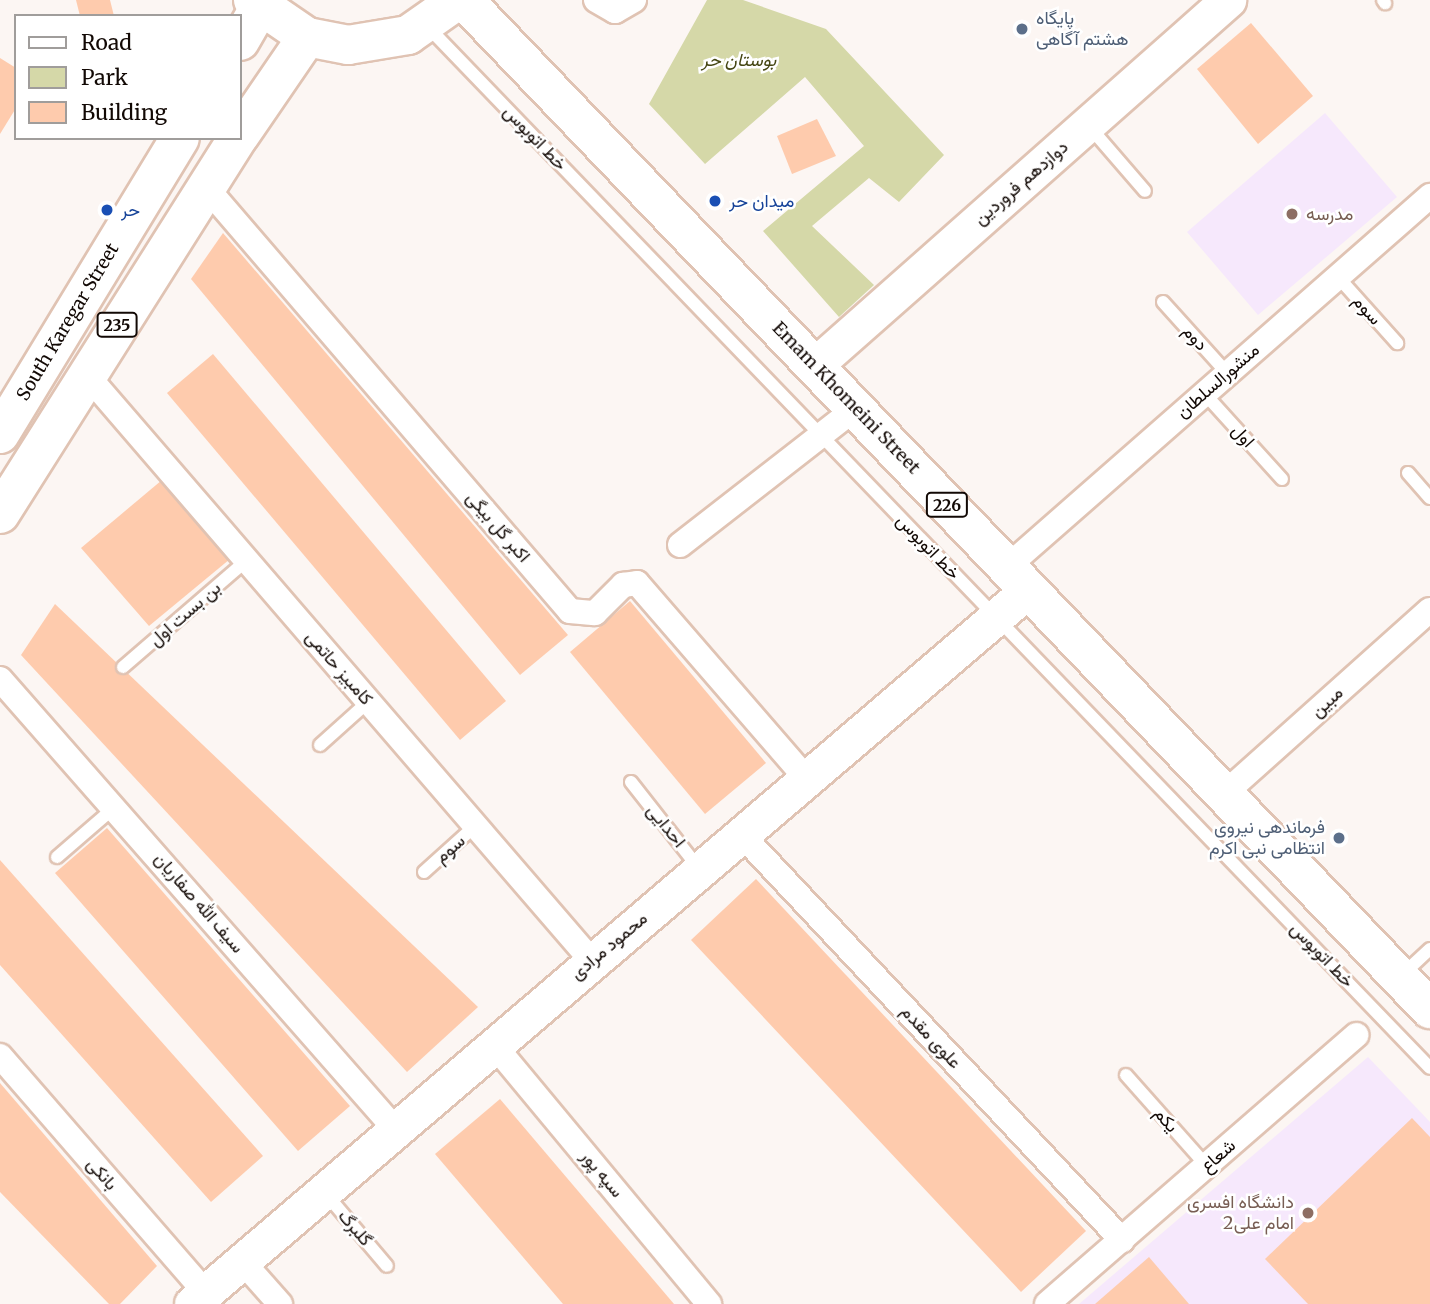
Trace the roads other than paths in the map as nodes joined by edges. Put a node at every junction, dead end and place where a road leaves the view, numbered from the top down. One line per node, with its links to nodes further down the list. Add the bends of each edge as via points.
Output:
1 (458, 0): 7 (main road)
2 (464, 0): 20 (main road, Emam Khomeini Street / 226)
3 (596, 0): 4 (street, via 615,11)
4 (634, 0)
5 (1228, 0): 10 (street, دوازدهم فروردین)
6 (257, 4): 8 (main road); 9 (main road)
7 (427, 25): 9 (main road, via 368,45); 26 (lane, خط اتوبوس)
8 (242, 37)
9 (307, 37): 11 (main road, 235)
10 (1087, 124): 15 (lane); 20 (street, دوازدهم فروردین)
11 (242, 133)
12 (179, 140): 25 (main road, South Karegar Street / 235)
13 (237, 140): 14 (main road, 235)
14 (205, 186): 22 (main road, 235); 40 (street, اکبر گل بیگی, via 570,611 595,613 624,585 637,583)
15 (1145, 191)
16 (1430, 196): 17 (street, منشورالسلطان)
17 (1338, 276): 19 (lane, سوم); 21 (street, منشورالسلطان)
18 (1163, 302): 21 (lane, دوم)
19 (1397, 343)
20 (814, 366): 24 (main road, Emam Khomeini Street / 226)
21 (1227, 373): 23 (street, منشورالسلطان)
22 (86, 374): 30 (main road, 235); 32 (street, کامبیز حاتمی)
23 (1205, 393): 28 (lane, اول); 33 (street, منشورالسلطان)
24 (856, 409): 26 (street); 33 (main road, Emam Khomeini Street / 226)
25 (0, 434)
26 (821, 435): 31 (street); 35 (lane, خط اتوبوس)
27 (1408, 473): 29 (lane)
28 (1282, 479)
29 (1430, 498)
30 (0, 514)
31 (680, 545)
32 (246, 561): 36 (lane, بن بست اول); 38 (street, کامبیز حاتمی)
33 (1018, 578): 35 (street, محمود مرادی); 42 (main road, Emam Khomeini Street / 226)
34 (1430, 610): 42 (street, مبین)
35 (996, 617): 40 (street, محمود مرادی); 56 (lane, خط اتوبوس)
36 (123, 667)
37 (0, 679): 43 (street, سیف الله صفاریان)
38 (368, 702): 39 (lane); 44 (street, کامبیز حاتمی)
39 (320, 745)
40 (806, 778): 45 (street, محمود مرادی)
41 (631, 782): 47 (lane, احدایی)
42 (1224, 794): 51 (main road, Emam Khomeini Street / 226)
43 (116, 806): 46 (lane); 58 (street, سیف الله صفاریان)
44 (475, 826): 48 (lane, سوم); 50 (street, کامبیز حاتمی)
45 (741, 834): 47 (street, محمود مرادی); 61 (street, علوی مقدم)
46 (57, 857)
47 (700, 869): 50 (street, محمود مرادی)
48 (424, 872)
49 (1430, 949): 51 (lane)
50 (592, 961): 54 (street, محمود مرادی)
51 (1399, 977): 52 (main road, Emam Khomeini Street / 226)
52 (1430, 1009)
53 (1356, 1035): 59 (street, شعاع)
54 (494, 1045): 58 (street, محمود مرادی); 66 (street, سپه پور)
55 (0, 1056): 64 (street, بانکی)
56 (1430, 1068)
57 (1126, 1075): 59 (lane, یکم)
58 (395, 1129): 60 (street, محمود مرادی)
59 (1206, 1166): 61 (street, شعاع)
60 (322, 1191): 62 (street, محمود مرادی); 63 (lane, گلبرگ)
61 (1122, 1240): 67 (street, شعاع)
62 (241, 1260): 64 (street, محمود مرادی); 65 (street)
63 (387, 1266)
64 (198, 1298)
65 (280, 1304)
66 (709, 1304)
67 (1047, 1304)

